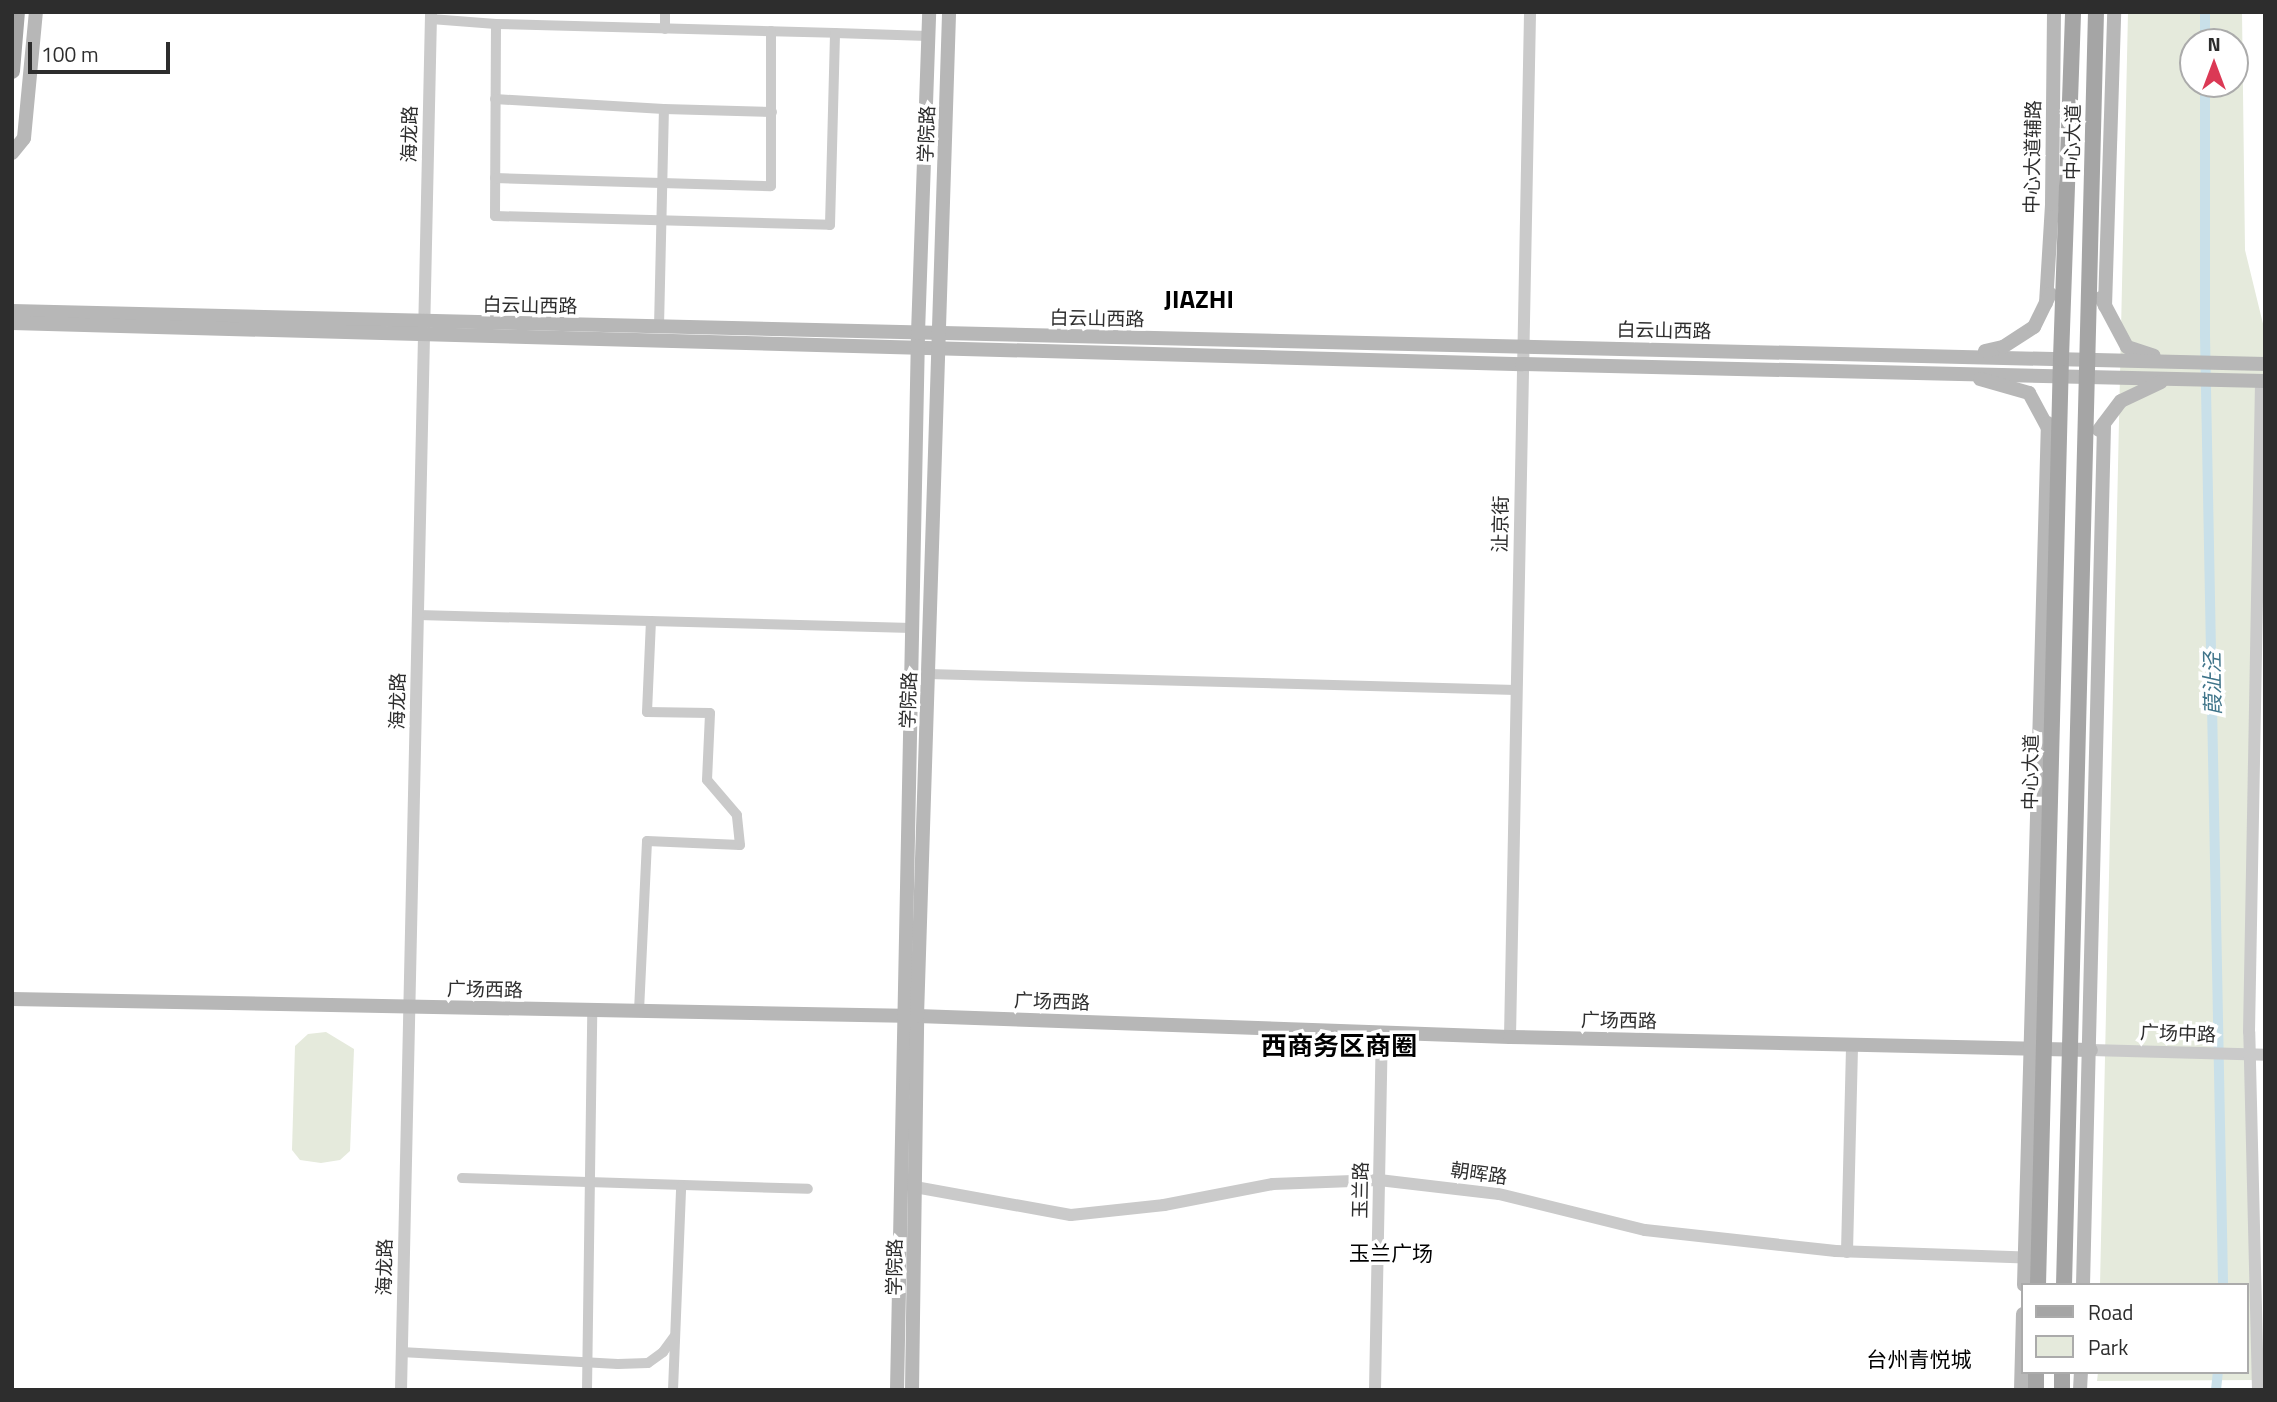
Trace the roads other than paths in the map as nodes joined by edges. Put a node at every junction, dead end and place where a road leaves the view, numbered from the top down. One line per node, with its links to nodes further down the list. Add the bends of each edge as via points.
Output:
1 (17, 12): 17 (main road)
2 (36, 12): 21 (main road, via 24,138)
3 (665, 12): 13 (street)
4 (929, 12): 16 (main road, 学院路)
5 (949, 12): 34 (main road, 学院路)
6 (1530, 12): 35 (street, 沚京街)
7 (2054, 12): 27 (main road, 中心大道辅路)
8 (2073, 12): 25 (main road, 中心大道)
9 (2096, 12): 26 (main road, 中心大道)
10 (2114, 12): 28 (main road)
11 (431, 15): 12 (street); 32 (street, 海龙路)
12 (496, 24): 13 (street); 18 (street)
13 (665, 29): 14 (street)
14 (771, 32): 15 (street); 20 (street)
15 (835, 33): 16 (street); 24 (street, via 830,225)
16 (928, 36): 33 (main road, 学院路)
17 (12, 71)
18 (495, 99): 19 (street); 22 (street)
19 (664, 109): 20 (street); 23 (street)
20 (772, 111): 23 (street, via 771,186)
21 (12, 153)
22 (495, 178): 23 (street); 24 (street, via 495,216)
23 (662, 181): 24 (street)
24 (662, 219): 31 (street)
25 (2064, 260): 27 (main road, 中心大道); 37 (main road, 中心大道)
26 (2091, 272): 28 (main road, 中心大道); 38 (main road, 中心大道)
27 (2046, 303): 36 (main road, 中心大道, via 2034,327 2003,347)
28 (2105, 306): 39 (main road, 中心大道, via 2127,346)
29 (12, 311): 32 (main road, 白云山西路)
30 (12, 323): 32 (main road, 白云山西路)
31 (659, 327): 32 (main road, 白云山西路); 33 (main road, 白云山西路)
32 (424, 328): 33 (main road, 白云山西路); 51 (street, 海龙路)
33 (918, 340): 34 (main road, 白云山西路); 53 (main road, 学院路)
34 (938, 341): 35 (main road, 白云山西路); 40 (main road, 白云山西路); 54 (main road, 学院路)
35 (1523, 346): 36 (main road, 白云山西路); 40 (street, 沚京街)
36 (1960, 356): 37 (main road, 白云山西路)
37 (2061, 358): 38 (main road, 白云山西路); 43 (main road, 中心大道)
38 (2088, 359): 39 (main road, 白云山西路); 44 (main road, 中心大道)
39 (2169, 361): 41 (main road, 白云山西路)
40 (1522, 364): 42 (main road, 白云山西路); 55 (street, 沚京街)
41 (2265, 364)
42 (1951, 373): 43 (main road, 白云山西路); 47 (main road, 白云山西路, via 2029,393)
43 (2060, 375): 44 (main road, 白云山西路); 50 (main road, 中心大道)
44 (2088, 376): 45 (main road, 白云山西路); 49 (main road, 中心大道)
45 (2179, 378): 46 (main road, 白云山西路); 48 (main road, 中心大道, via 2121,401)
46 (2263, 381): 67 (street)
47 (2048, 423): 50 (main road, 白云山西路); 64 (main road)
48 (2104, 423): 49 (main road, 中心大道); 66 (main road)
49 (2085, 456): 65 (main road, 中心大道)
50 (2058, 462): 64 (main road, 中心大道)
51 (418, 615): 52 (street); 57 (street, 海龙路)
52 (651, 621): 53 (street); 59 (street, via 646,712 710,713 707,780 737,815 740,845 647,841)
53 (912, 628): 60 (main road, 学院路)
54 (928, 674): 55 (street); 60 (main road, 学院路)
55 (1516, 690): 62 (street, 沚京街)
56 (12, 999): 57 (main road, 广场西路)
57 (410, 1007): 58 (main road, 广场西路); 82 (street, 海龙路)
58 (592, 1010): 59 (main road, 广场西路); 71 (street)
59 (639, 1011): 60 (main road, 广场西路)
60 (910, 1016): 61 (main road, 广场西路); 72 (main road, 学院路); 88 (main road, 学院路)
61 (1382, 1032): 62 (main road, 广场西路); 70 (street, 玉兰路)
62 (1510, 1037): 63 (main road, 广场西路)
63 (1852, 1044): 64 (main road, 广场西路); 75 (street)
64 (2037, 1048): 65 (main road, 广场西路); 76 (main road, 中心大道)
65 (2070, 1049): 66 (main road, 广场西路); 79 (main road, 中心大道)
66 (2091, 1050): 67 (street, 广场中路); 80 (main road)
67 (2245, 1054): 68 (street, 广场中路); 92 (street)
68 (2265, 1055)
69 (462, 1178): 71 (street)
70 (1379, 1180): 72 (street, 朝晖路, via 1273,1184 1164,1205 1071,1215); 75 (street, 朝晖路, via 1499,1194 1645,1230); 90 (street, 玉兰路)
71 (589, 1182): 73 (street); 84 (street)
72 (915, 1187): 89 (main road, 学院路)
73 (681, 1188): 74 (street); 81 (street)
74 (808, 1189)
75 (1847, 1252): 76 (street, 朝晖路)
76 (2032, 1258): 77 (main road); 78 (main road, 中心大道)
77 (2025, 1283)
78 (2038, 1283)
79 (2064, 1283)
80 (2083, 1283)
81 (674, 1337): 84 (street, via 648,1363); 87 (street)
82 (401, 1352): 84 (street); 85 (street, 海龙路)
83 (2022, 1352): 91 (main road)
84 (586, 1362): 86 (street)
85 (401, 1390)
86 (587, 1390)
87 (673, 1390)
88 (897, 1390)
89 (912, 1390)
90 (1375, 1390)
91 (2021, 1390)
92 (2258, 1390)

